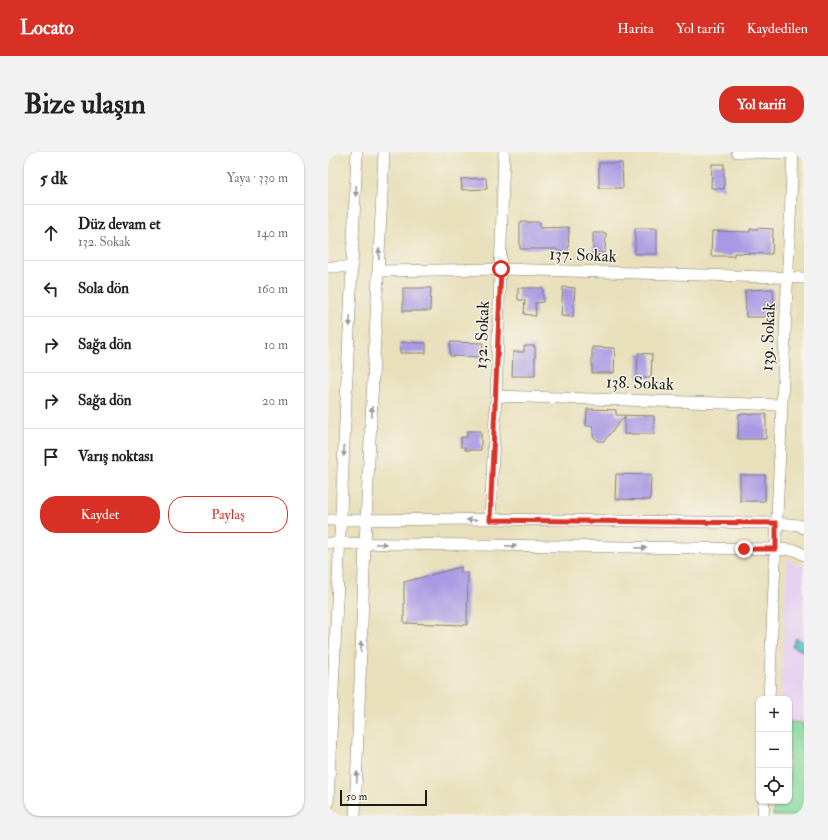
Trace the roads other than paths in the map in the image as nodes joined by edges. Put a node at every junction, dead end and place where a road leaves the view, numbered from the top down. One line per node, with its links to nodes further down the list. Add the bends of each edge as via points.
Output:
1 (357, 152): 7 (street, one-way to 7)
2 (384, 152): 9 (street, one-way to 2)
3 (504, 152): 8 (street, 132. Sokak)
4 (737, 152): 5 (street)
5 (793, 152): 10 (street, 139. Sokak)
6 (328, 267): 7 (street)
7 (352, 267): 15 (street, one-way to 15)
8 (501, 269): 9 (street, 137. Sokak); 10 (street, 137. Sokak); 12 (street, 132. Sokak)
9 (378, 271): 16 (street, one-way to 9)
10 (788, 277): 11 (street, 137. Sokak); 13 (street, 139. Sokak)
11 (804, 278)
12 (496, 396): 13 (street, 138. Sokak); 17 (street, 132. Sokak)
13 (782, 405): 18 (street, 139. Sokak)
14 (328, 520): 15 (street)
15 (340, 520): 16 (street); 21 (street)
16 (367, 520): 17 (street, one-way to 16); 22 (street)
17 (490, 520): 18 (street)
18 (776, 523): 19 (street, via 799,525); 23 (street, 139. Sokak)
19 (804, 528)
20 (328, 543): 21 (street)
21 (339, 543): 22 (street); 26 (street)
22 (365, 543): 23 (street, one-way to 23); 28 (street, one-way to 22)
23 (776, 549): 24 (street, via 795,550); 25 (street, 139. Sokak)
24 (804, 555)
25 (769, 696)
26 (328, 804)
27 (764, 804): 29 (street)
28 (355, 816)
29 (763, 816)

